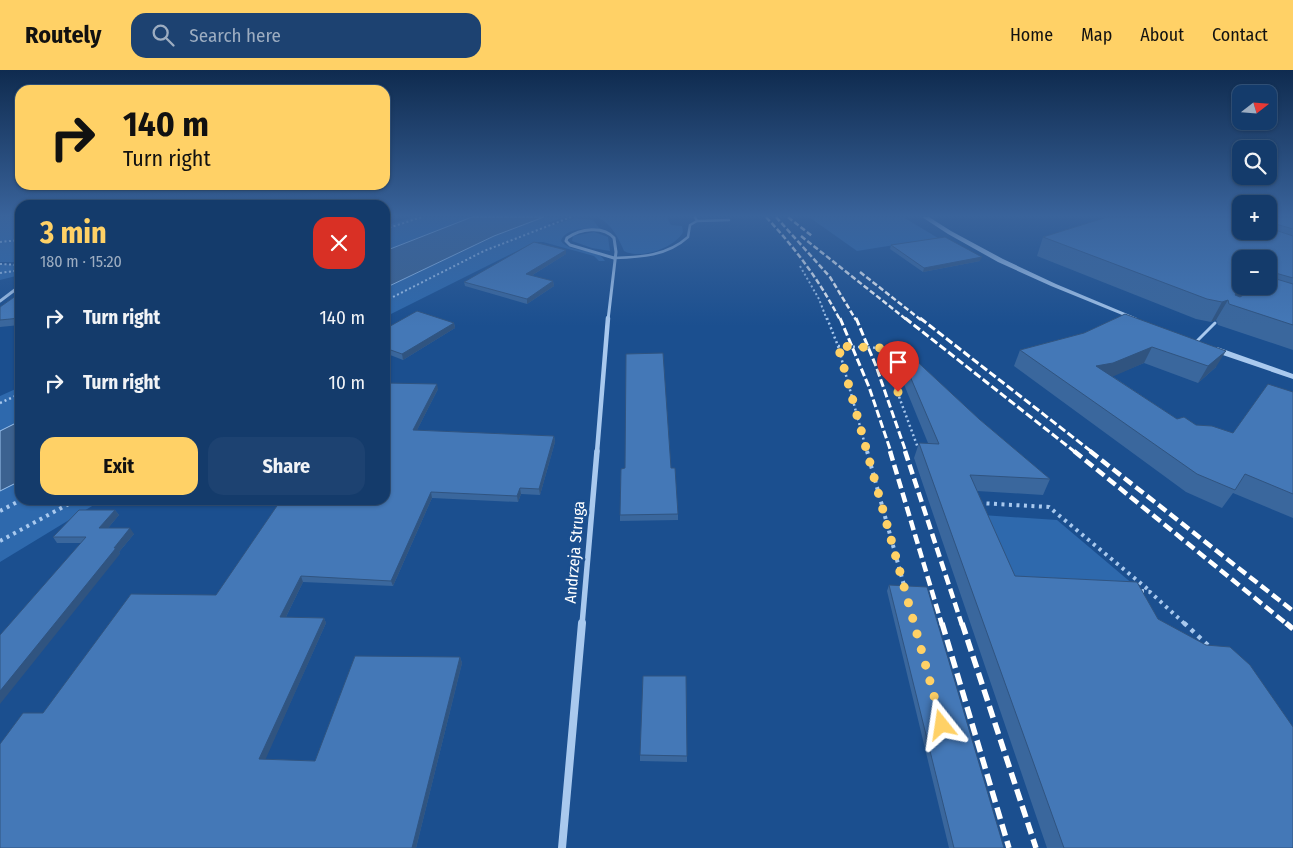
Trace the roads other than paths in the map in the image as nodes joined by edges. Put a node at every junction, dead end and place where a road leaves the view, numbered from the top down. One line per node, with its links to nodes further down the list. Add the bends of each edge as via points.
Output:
1 (598, 253): 5 (street, Andrzeja Struga)
2 (616, 253): 5 (street, Andrzeja Struga)
3 (655, 253): 5 (lane)
4 (989, 253): 8 (street)
5 (614, 258): 13 (street, Andrzeja Struga)
6 (15, 290): 7 (street)
7 (0, 301)
8 (1137, 319)
9 (1215, 323): 11 (lane)
10 (1188, 339): 11 (street)
11 (1196, 342): 12 (street)
12 (1292, 376)
13 (562, 848)

